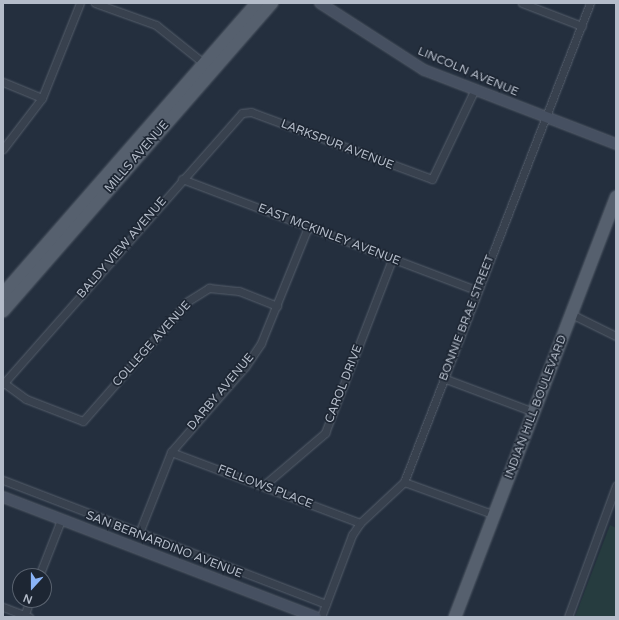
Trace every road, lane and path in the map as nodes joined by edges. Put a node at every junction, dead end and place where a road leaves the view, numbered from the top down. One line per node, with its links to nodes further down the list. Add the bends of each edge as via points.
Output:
1 (80, 3): 12 (street)
2 (95, 3): 9 (street, via 156,25)
3 (257, 3): 9 (main road, MILLS AVENUE)
4 (272, 3): 9 (main road, MILLS AVENUE)
5 (320, 3): 11 (main road, LINCOLN AVENUE, via 410,63)
6 (522, 3): 8 (street)
7 (590, 3): 8 (street, BONNIE BRAE STREET)
8 (582, 26): 14 (street, BONNIE BRAE STREET)
9 (208, 67): 22 (main road, MILLS AVENUE); 24 (main road, MILLS AVENUE)
10 (3, 82): 12 (street)
11 (474, 91): 13 (street, LARKSPUR AVENUE, via 432,179 251,112); 14 (main road, LINCOLN AVENUE)
12 (42, 98): 16 (street)
13 (242, 113): 17 (street, BALDY VIEW AVENUE)
14 (548, 118): 15 (main road, LINCOLN AVENUE); 21 (street, BONNIE BRAE STREET)
15 (616, 144)
16 (3, 148)
17 (182, 179): 19 (street, EAST MCKINLEY AVENUE); 28 (street, BALDY VIEW AVENUE)
18 (616, 197): 25 (main road, INDIAN HILL BOULEVARD)
19 (308, 227): 20 (street, EAST MCKINLEY AVENUE); 23 (street, DARBY AVENUE)
20 (392, 259): 21 (street, EAST MCKINLEY AVENUE); 33 (street, CAROL DRIVE, via 325,433)
21 (476, 290): 27 (street, BONNIE BRAE STREET)
22 (3, 294)
23 (277, 306): 28 (street, COLLEGE AVENUE, via 239,291 209,288 188,301 83,421 26,399); 30 (street, DARBY AVENUE, via 261,343 245,367)
24 (4, 309)
25 (571, 314): 26 (street); 29 (main road, INDIAN HILL BOULEVARD)
26 (616, 336)
27 (443, 378): 29 (street); 32 (street, BONNIE BRAE STREET)
28 (4, 383)
29 (534, 412): 36 (main road, INDIAN HILL BOULEVARD)
30 (171, 452): 33 (street, FELLOWS PLACE); 39 (street, DARBY AVENUE)
31 (3, 480): 39 (street)
32 (404, 482): 36 (street); 38 (street, BONNIE BRAE STREET)
33 (263, 486): 38 (street, FELLOWS PLACE)
34 (616, 486): 47 (street)
35 (3, 497): 37 (main road, SAN BERNARDINO AVENUE)
36 (495, 515): 46 (main road, INDIAN HILL BOULEVARD)
37 (60, 520): 40 (street); 44 (main road, SAN BERNARDINO AVENUE)
38 (360, 522): 41 (street, BONNIE BRAE STREET)
39 (139, 533): 41 (street)
40 (42, 568)
41 (326, 604): 45 (street, BONNIE BRAE STREET)
42 (3, 607): 43 (street)
43 (26, 616)
44 (316, 617)
45 (321, 617)
46 (455, 617)
47 (568, 617)

